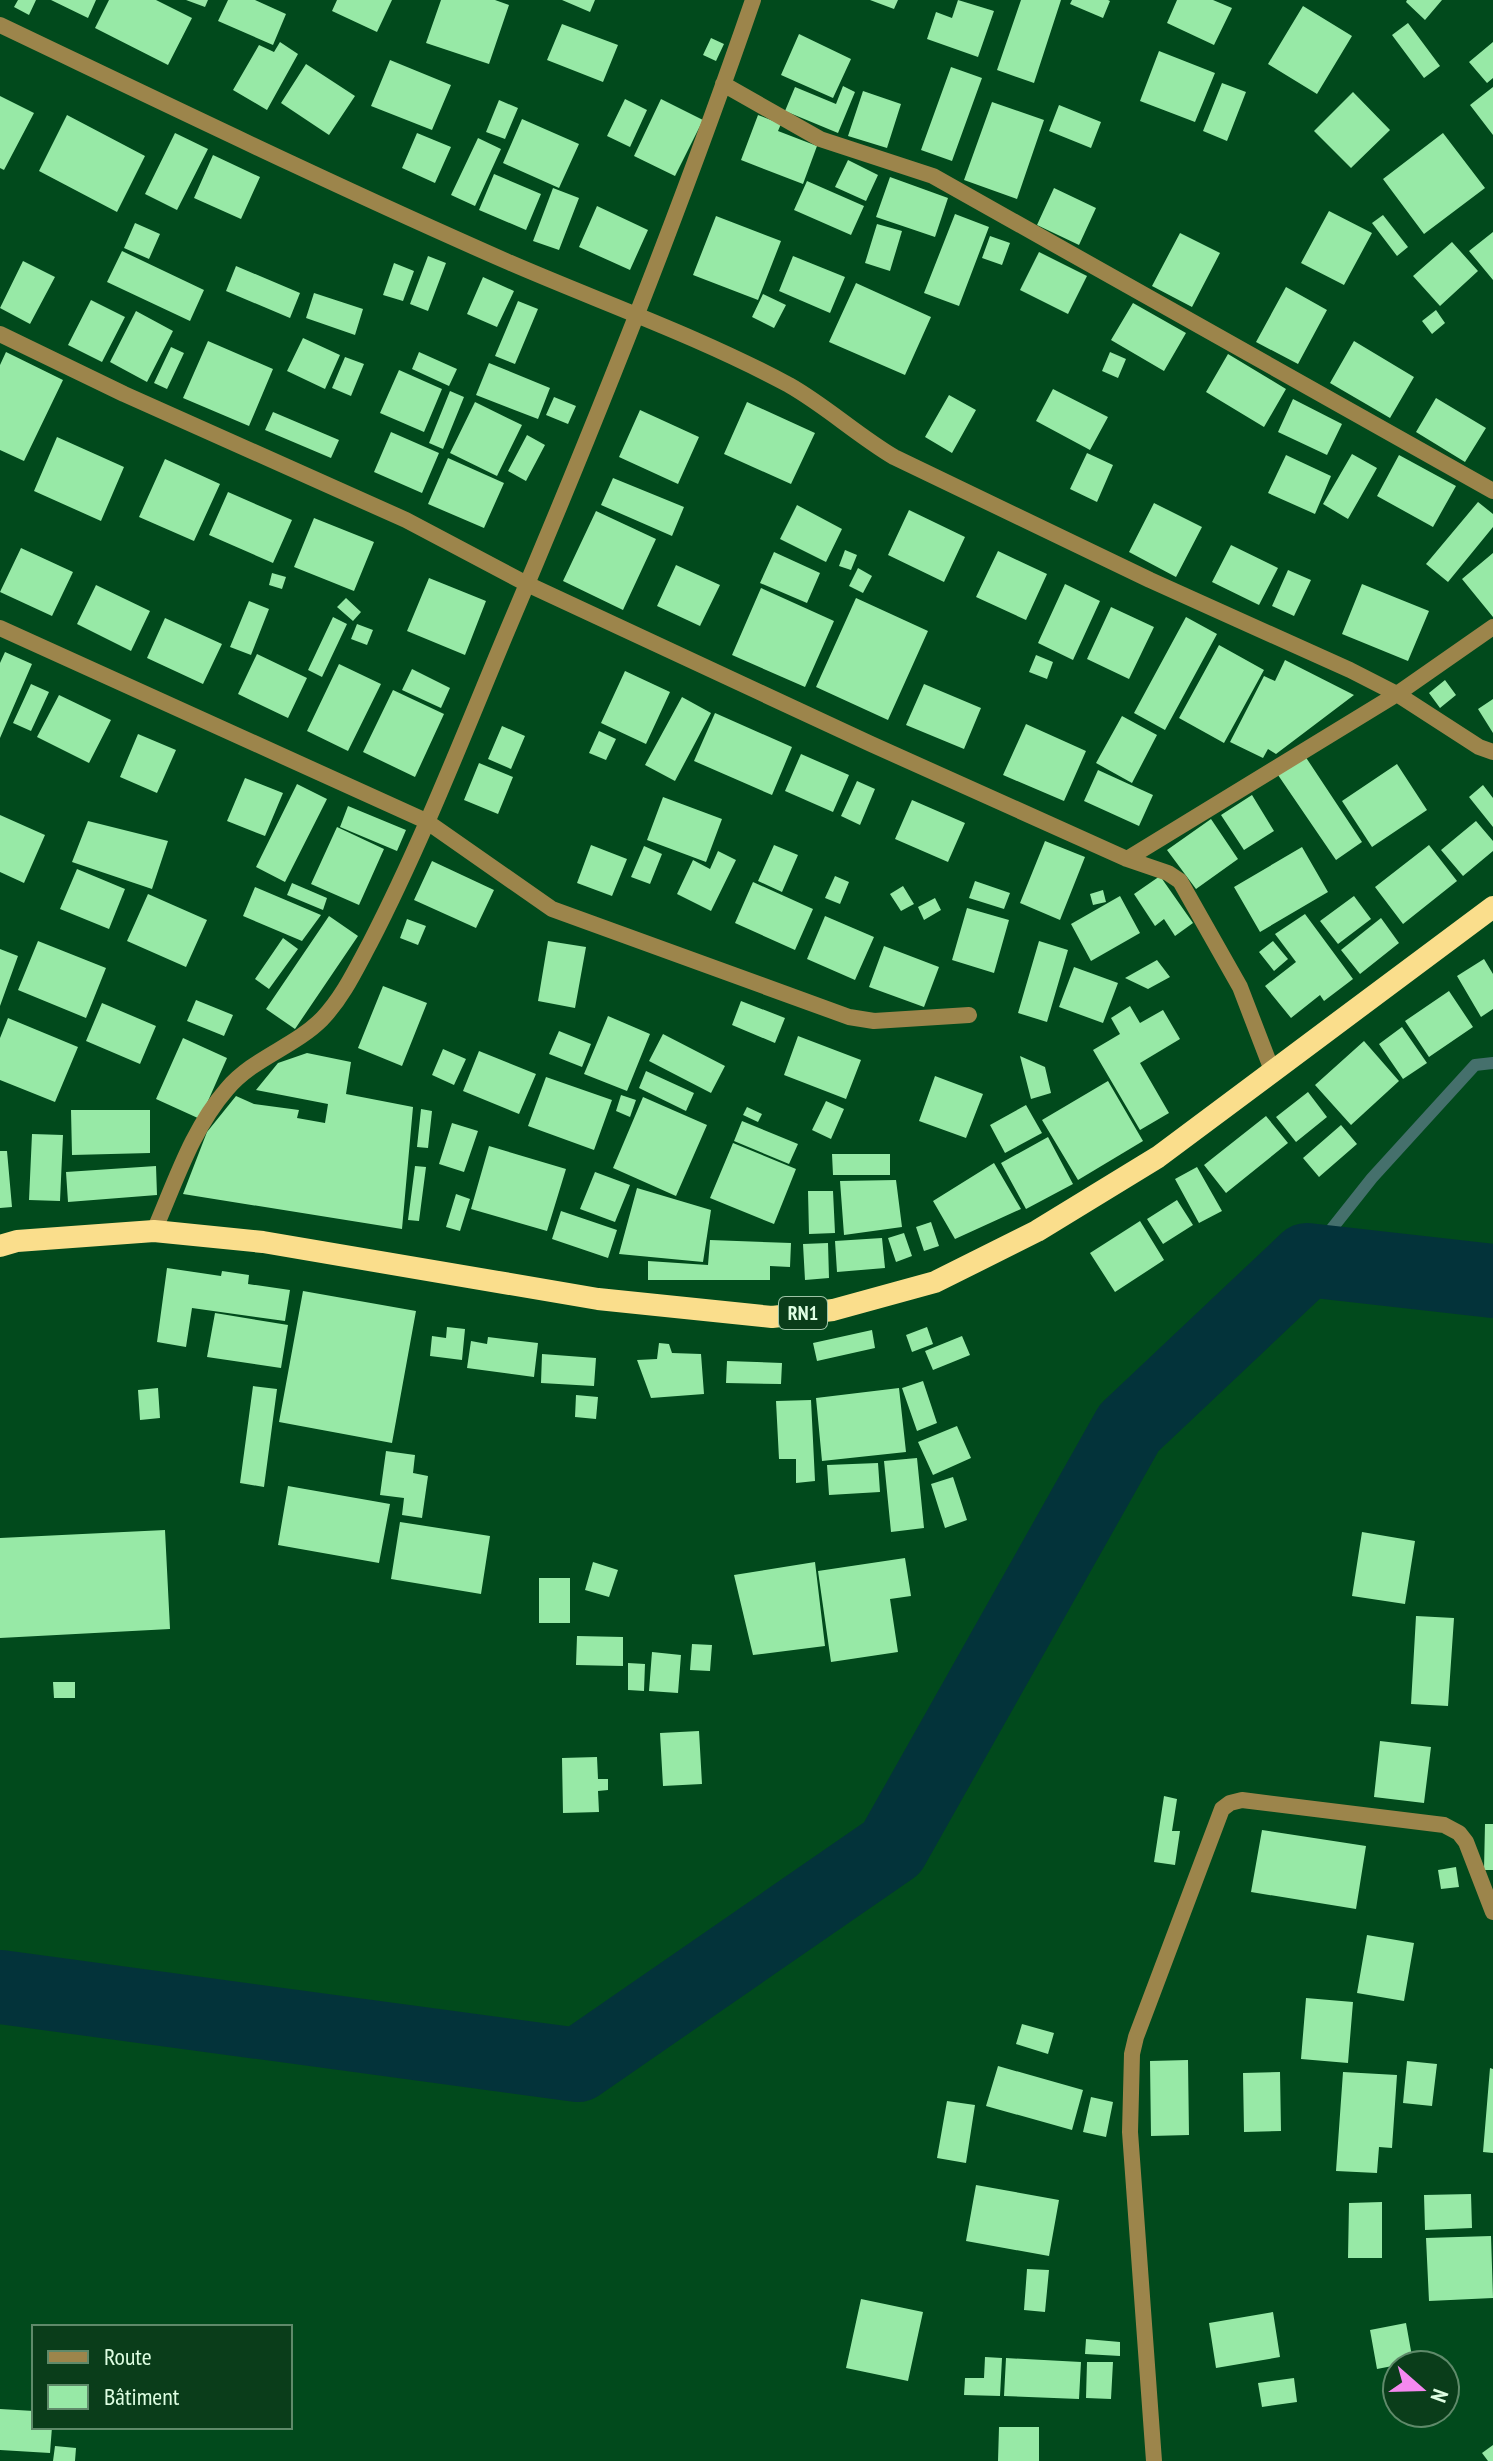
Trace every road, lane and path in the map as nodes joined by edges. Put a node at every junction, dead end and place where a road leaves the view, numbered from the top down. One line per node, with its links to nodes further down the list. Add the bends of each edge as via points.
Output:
1 (753, 0): 3 (street)
2 (0, 25): 4 (street, via 279,159)
3 (723, 84): 4 (street); 6 (street, via 820,139 933,176)
4 (636, 315): 7 (street); 10 (street, via 789,385 894,457)
5 (0, 334): 7 (street, via 406,520)
6 (1493, 491)
7 (527, 584): 12 (street); 13 (street)
8 (1493, 627): 10 (street)
9 (0, 628): 12 (street)
10 (1397, 694): 11 (street); 13 (street)
11 (1493, 752)
12 (426, 821): 15 (street, via 552,909 834,1011 874,1021); 17 (street, via 345,989 320,1021 227,1088 199,1128)
13 (1127, 859): 16 (street, via 1180,881 1240,987)
14 (1493, 907): 16 (highway, RN1)
15 (969, 1015)
16 (1273, 1073): 17 (highway, RN1, via 1158,1157 1037,1231 935,1282 833,1310 772,1317 598,1299 263,1242)
17 (154, 1231): 18 (highway, RN1)
18 (0, 1246)
19 (1493, 1912): 20 (street, via 1466,1842 1444,1825 1242,1800 1222,1809 1132,2054 1130,2132)
20 (1154, 2461)

